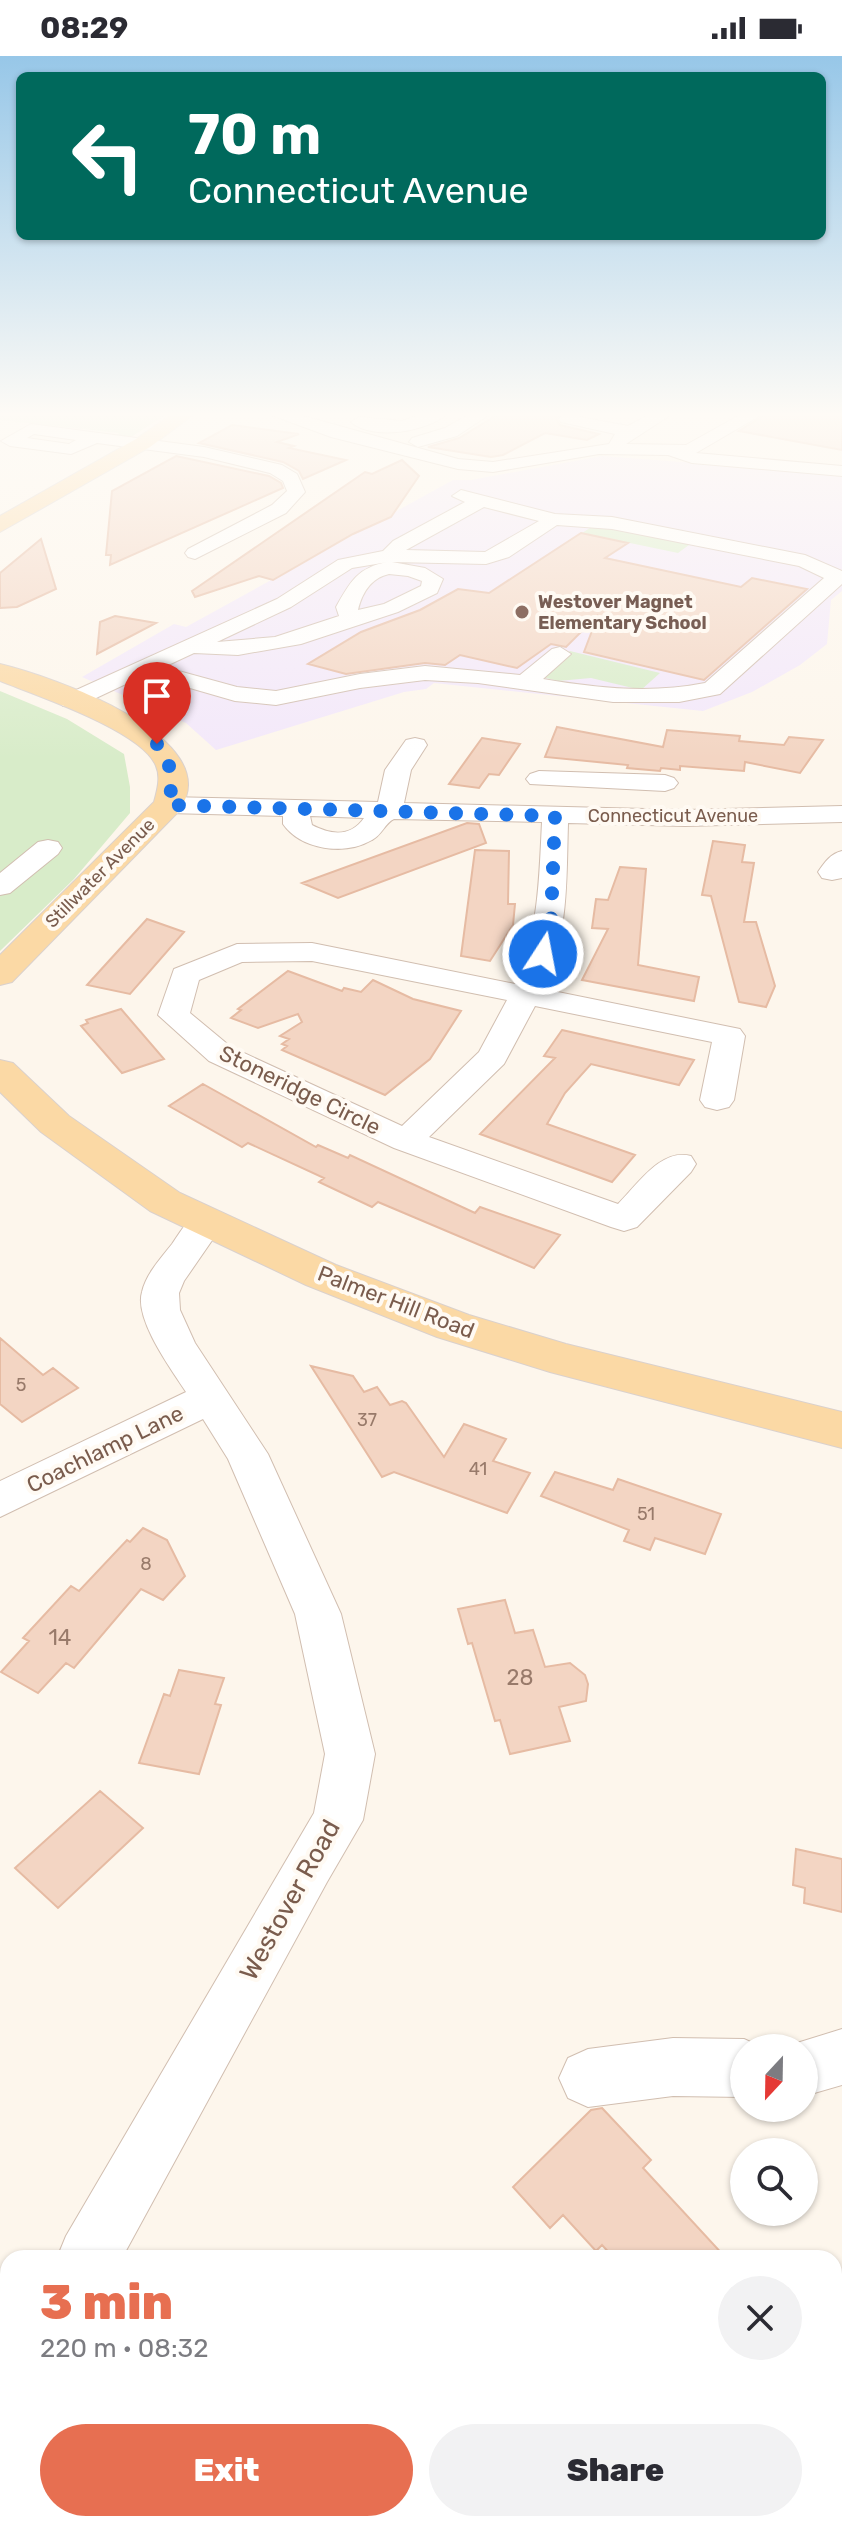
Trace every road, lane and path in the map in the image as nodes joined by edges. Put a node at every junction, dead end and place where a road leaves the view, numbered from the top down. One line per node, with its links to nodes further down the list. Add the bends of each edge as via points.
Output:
1 (244, 528): 5 (street)
2 (427, 528): 6 (street)
3 (538, 528): 6 (street, via 486,558)
4 (635, 528): 12 (street, via 805,561 838,577 712,689 662,697)
5 (195, 553)
6 (389, 556): 8 (street, via 345,564 284,603)
7 (350, 619): 8 (street, via 279,645 231,650)
8 (186, 646): 10 (street)
9 (560, 654): 12 (street)
10 (141, 667): 12 (street, via 276,698 423,672); 13 (street)
11 (0, 672): 13 (main road, Stillwater Avenue)
12 (524, 683)
13 (71, 701): 18 (main road, Stillwater Avenue, via 157,744 170,763 174,783)
14 (415, 745): 19 (street, via 398,770)
15 (539, 779): 16 (street)
16 (601, 782): 17 (street); 22 (street)
17 (665, 783)
18 (168, 805): 19 (street, via 297,810 296,824 302,831 326,840 362,835); 25 (main road, Stillwater Avenue)
19 (384, 812): 21 (street, Connecticut Avenue)
20 (842, 814): 22 (street, Connecticut Avenue)
21 (555, 816): 22 (street, Connecticut Avenue); 26 (street, via 551,919)
22 (603, 816)
23 (48, 848): 24 (street)
24 (0, 887)
25 (0, 975)
26 (526, 994): 28 (street, Stoneridge Circle, via 729,1036); 29 (street, via 493,1057); 29 (street, Stoneridge Circle, via 312,952 237,953 185,975 174,1015 220,1054)
27 (0, 1071): 31 (main road, Palmer Hill Road, via 91,1153)
28 (717, 1100)
29 (406, 1141): 30 (street, Stoneridge Circle, via 624,1219)
30 (679, 1164)
31 (206, 1223): 32 (street, Westover Road, via 160,1293 161,1310 177,1347); 33 (main road, Palmer Hill Road, via 453,1326 566,1360)
32 (210, 1398): 34 (street, Coachlamp Lane); 39 (street, Westover Road, via 247,1454 318,1614 350,1754 338,1820)
33 (841, 1426)
34 (0, 1500)
35 (842, 2057): 36 (street)
36 (818, 2063)
37 (730, 2068): 38 (street, via 673,2067)
38 (588, 2078)
39 (92, 2250)

